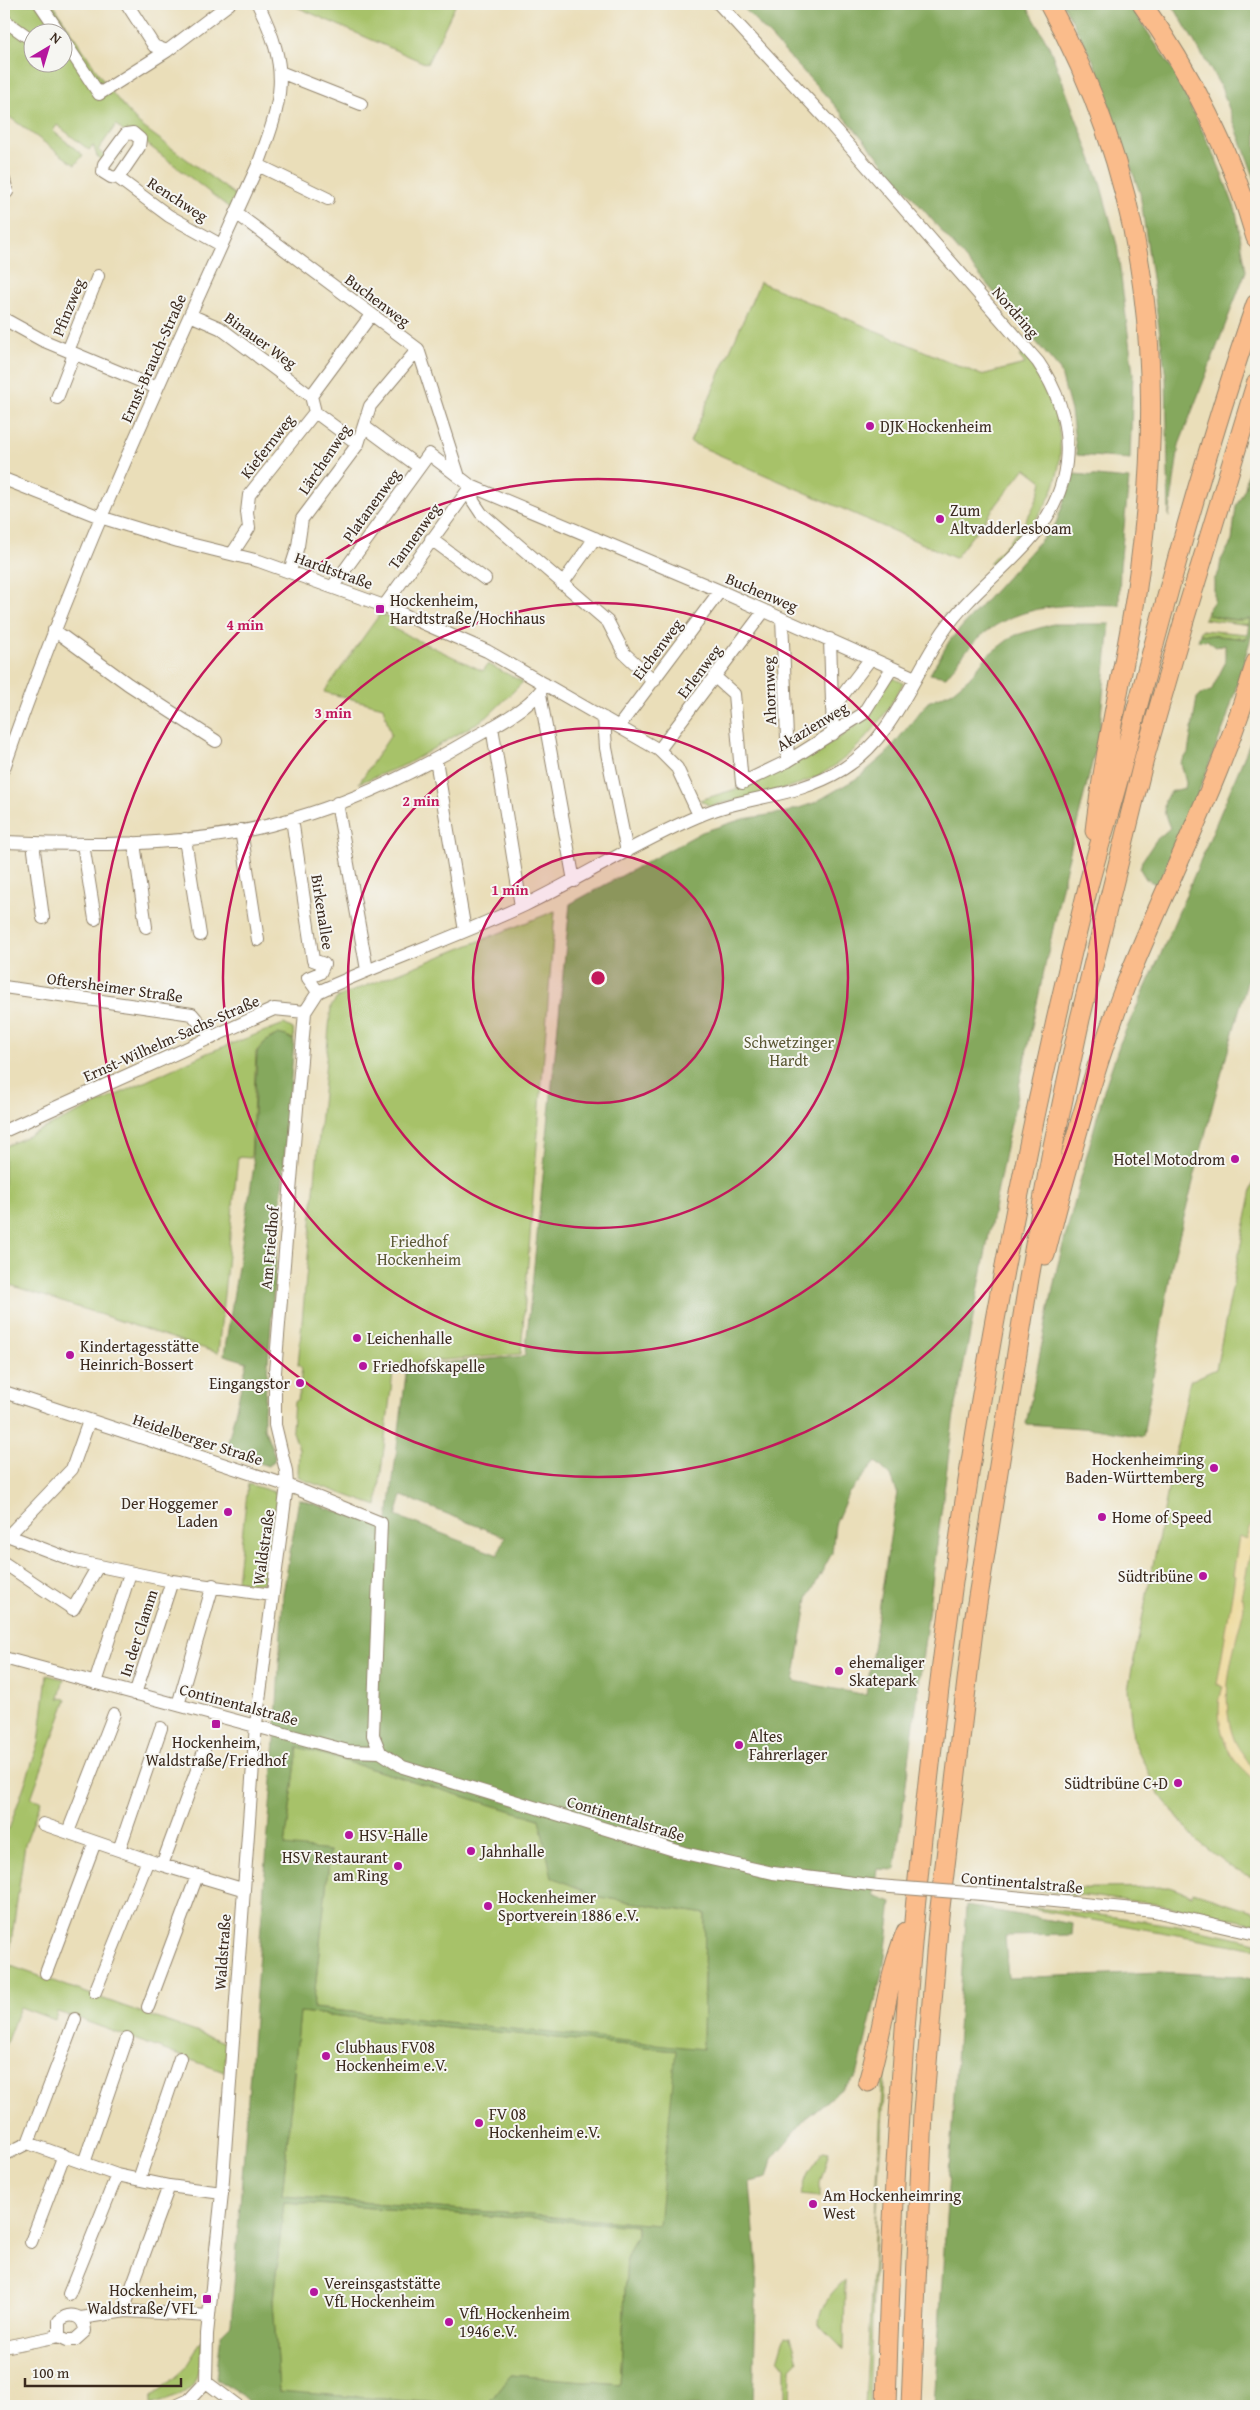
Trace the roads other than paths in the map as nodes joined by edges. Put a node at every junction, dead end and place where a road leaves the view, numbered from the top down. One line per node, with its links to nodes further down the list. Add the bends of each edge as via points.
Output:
1 (40, 4): 9 (street)
2 (127, 4): 11 (street, via 154,46)
3 (229, 4): 11 (street)
4 (258, 4): 13 (street, Ernst-Brauch-Straße, via 269,25)
5 (719, 4): 59 (street, Nordring, via 825,118 1030,352 1050,382 1063,412 1067,463 1053,507 1028,543 953,618)
6 (1049, 4): 82 (highway, via 1092,90 1130,208 1144,282 1151,375 1151,450 1143,543 1099,791)
7 (1142, 4): 21 (highway, via 1198,94)
8 (4, 20): 10 (street)
9 (52, 22)
10 (22, 33)
11 (167, 51): 12 (street, via 99,94)
12 (72, 55)
13 (280, 72): 14 (street); 15 (street, Ernst-Brauch-Straße, via 280,98)
14 (361, 104)
15 (258, 165): 19 (street); 20 (street, Ernst-Brauch-Straße)
16 (118, 178): 22 (street, Renchweg, via 169,216)
17 (4, 180): 18 (street)
18 (5, 198)
19 (328, 199)
20 (236, 213): 22 (street, Ernst-Brauch-Straße); 26 (street, Buchenweg)
21 (1254, 232)
22 (221, 245): 25 (street, Ernst-Brauch-Straße)
23 (98, 276): 29 (street, Pfinzweg)
24 (1256, 304): 82 (highway, via 1202,474)
25 (190, 315): 31 (street, Ernst-Brauch-Straße); 32 (street, Binauer Weg, via 220,328)
26 (371, 316): 28 (street, Buchenweg); 32 (street)
27 (4, 319): 29 (street)
28 (418, 349): 35 (street, Lärchenweg, via 370,406); 38 (street)
29 (71, 352): 31 (street); 33 (street, Pfinzweg)
30 (1256, 384): 97 (highway, via 1144,758 1080,1018)
31 (157, 388): 41 (street, Ernst-Brauch-Straße)
32 (311, 396): 34 (street, Kiefernweg)
33 (57, 398)
34 (314, 412): 36 (street); 44 (street, Kiefernweg, via 249,495 249,528)
35 (364, 427): 36 (street, Lärchenweg); 37 (street)
36 (358, 444): 45 (street, Lärchenweg, via 302,519)
37 (419, 467): 38 (street, Buchenweg, via 429,454); 48 (street, Platanenweg)
38 (460, 477): 40 (street, Buchenweg)
39 (4, 478): 41 (street, Hardtstraße)
40 (471, 486): 42 (street, Buchenweg); 43 (street, Tannenweg); 47 (street, via 473,501 481,513)
41 (100, 516): 44 (street, Hardtstraße); 53 (street, Ernst-Brauch-Straße)
42 (595, 538): 47 (street); 49 (street, Buchenweg)
43 (431, 539): 46 (street); 50 (street, Tannenweg)
44 (232, 554): 45 (street, Hardtstraße)
45 (290, 571): 48 (street, Hardtstraße)
46 (485, 579)
47 (562, 584): 60 (street, via 608,622 624,653)
48 (333, 586): 50 (street, Hardtstraße)
49 (720, 592): 51 (street, Buchenweg); 60 (street, Eichenweg)
50 (384, 606): 61 (street, Hardtstraße, via 487,651)
51 (764, 612): 52 (street, Buchenweg); 58 (street, Erlenweg)
52 (782, 619): 54 (street, Buchenweg); 70 (street, Ahornweg)
53 (54, 630): 67 (street); 71 (street, Ernst-Brauch-Straße)
54 (830, 639): 55 (street, Buchenweg); 62 (street)
55 (871, 658): 57 (street, Buchenweg); 62 (street)
56 (1256, 662): 97 (highway, via 1235,728 1106,1038 1072,1148 1037,1286)
57 (892, 668): 59 (street, Buchenweg); 66 (street, Akazienweg, via 863,714)
58 (715, 677): 68 (street, Erlenweg); 70 (street, Akazienweg, via 734,694 742,783)
59 (915, 678): 73 (street, via 894,718 879,738 845,768 803,790)
60 (654, 681): 64 (street, Eichenweg)
61 (543, 689): 63 (street); 65 (street); 83 (street)
62 (832, 709): 66 (street)
63 (604, 718): 64 (street); 81 (street, via 606,748)
64 (619, 726): 68 (street)
65 (492, 727): 69 (street); 84 (street)
66 (833, 734): 70 (street, Akazienweg)
67 (216, 741)
68 (659, 750): 73 (street, via 677,768)
69 (436, 760): 72 (street); 88 (street)
70 (788, 761)
71 (4, 768)
72 (337, 803): 74 (street); 91 (street, Birkenallee)
73 (699, 815): 81 (street)
74 (292, 819): 75 (street); 93 (street, Birkenallee, via 313,960 324,964 320,974 308,978)
75 (241, 830): 76 (street); 90 (street)
76 (185, 839): 79 (street); 89 (street)
77 (4, 842): 78 (street)
78 (33, 843): 80 (street); 85 (street)
79 (134, 843): 80 (street); 87 (street)
80 (83, 844): 86 (street)
81 (627, 852): 83 (street)
82 (1090, 879): 125 (highway, via 1033,1130 979,1414 948,1618)
83 (574, 881): 84 (street)
84 (521, 906): 88 (street)
85 (43, 918)
86 (95, 919)
87 (146, 927)
88 (465, 932): 91 (street)
89 (200, 935)
90 (258, 940)
91 (367, 970): 93 (street)
92 (4, 986): 95 (street, Oftersheimer Straße, via 192,1014)
93 (318, 992): 94 (street)
94 (305, 1012): 95 (street, Ernst-Wilhelm-Sachs-Straße, via 274,1009); 100 (street, Am Friedhof, via 275,1372 275,1426)
95 (212, 1038): 96 (street, Ernst-Wilhelm-Sachs-Straße)
96 (4, 1131)
97 (1022, 1320): 153 (highway, via 973,1630 939,1916 923,2112)
98 (4, 1392): 99 (street, Heidelberger Straße)
99 (89, 1421): 100 (street, Heidelberger Straße); 101 (street, In der Clamm, via 72,1469)
100 (287, 1485): 107 (street, Waldstraße); 116 (street, Heidelberger Straße, via 381,1523 373,1735)
101 (6, 1535): 103 (street, In der Clamm, via 75,1561)
102 (4, 1563): 103 (street, via 73,1609)
103 (98, 1566): 104 (street, In der Clamm)
104 (130, 1573): 105 (street, In der Clamm); 109 (street, In der Clamm)
105 (172, 1581): 106 (street, In der Clamm); 110 (street, In der Clamm)
106 (213, 1585): 107 (street, In der Clamm); 111 (street)
107 (272, 1595): 113 (street, Waldstraße)
108 (4, 1658): 109 (street, Continentalstraße)
109 (95, 1683): 110 (street, Continentalstraße)
110 (135, 1694): 111 (street, Continentalstraße)
111 (178, 1705): 113 (street, Continentalstraße)
112 (114, 1714): 118 (street)
113 (256, 1724): 116 (street, Continentalstraße, via 348,1751); 124 (street, Waldstraße)
114 (161, 1728): 120 (street)
115 (204, 1751): 122 (street)
116 (380, 1752): 126 (street, Continentalstraße, bridge, via 403,1767 684,1853 773,1873 878,1886 1154,1911)
117 (43, 1824): 118 (street)
118 (68, 1832): 119 (street)
119 (95, 1842): 120 (street); 127 (street)
120 (119, 1850): 121 (street)
121 (148, 1860): 122 (street); 128 (street)
122 (162, 1865): 123 (street)
123 (197, 1876): 124 (street); 129 (street)
124 (242, 1889): 141 (street, Waldstraße)
125 (914, 1914): 133 (highway, via 896,1958); 152 (highway, via 898,2115)
126 (1256, 1934)
127 (46, 1973)
128 (95, 1992)
129 (148, 2007)
130 (74, 2018): 134 (street)
131 (127, 2038): 137 (street)
132 (180, 2058): 139 (street)
133 (868, 2082)
134 (28, 2143): 135 (street); 136 (street)
135 (4, 2154)
136 (64, 2155): 137 (street); 142 (street)
137 (84, 2163): 138 (street)
138 (117, 2175): 139 (street); 143 (street)
139 (139, 2180): 140 (street)
140 (169, 2186): 141 (street); 144 (street)
141 (222, 2193): 145 (street, Waldstraße)
142 (31, 2242)
143 (69, 2294)
144 (128, 2300)
145 (210, 2316): 146 (street, via 126,2311); 149 (street, Waldstraße)
146 (81, 2318): 147 (street, via 65,2315 59,2321); 147 (street, via 85,2324 81,2336 67,2340)
147 (59, 2336): 148 (street)
148 (4, 2347)
149 (206, 2382): 150 (street, via 189,2400); 151 (street)
150 (176, 2406)
151 (238, 2406)
152 (886, 2406)
153 (911, 2406)

